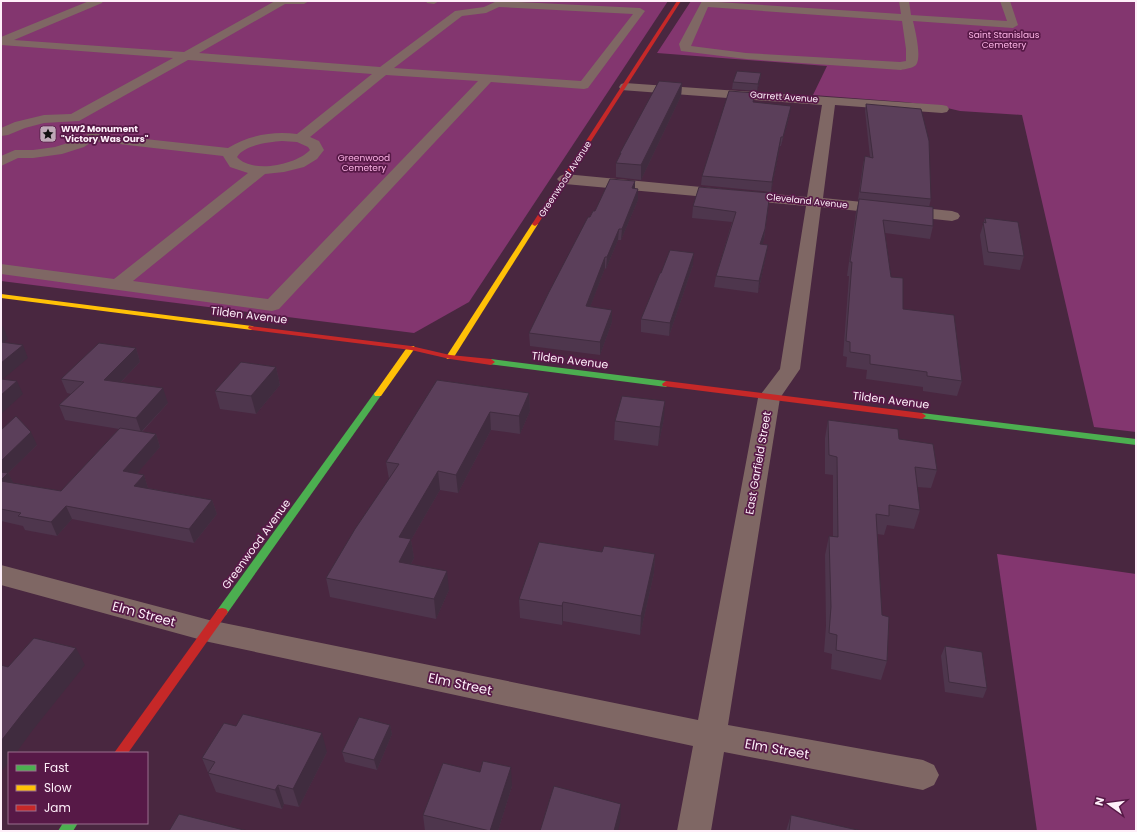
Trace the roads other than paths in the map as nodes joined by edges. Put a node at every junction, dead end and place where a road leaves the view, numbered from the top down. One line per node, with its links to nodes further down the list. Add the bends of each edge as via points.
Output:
1 (98, 1): 12 (street)
2 (281, 1): 3 (street); 13 (street)
3 (304, 1)
4 (648, 1): 10 (street)
5 (679, 1): 16 (street, Greenwood Avenue)
6 (904, 1): 11 (street)
7 (1005, 1): 11 (street, via 1013,25)
8 (496, 2): 10 (street); 14 (street, via 486,10 459,13)
9 (706, 3): 11 (street); 11 (street, via 685,44 685,49 746,56 901,66 910,63 913,56)
10 (640, 11): 15 (street, via 584,85)
11 (906, 18)
12 (1, 42): 13 (street)
13 (186, 56): 14 (street); 19 (street)
14 (383, 71): 15 (street); 22 (street)
15 (487, 79): 31 (street, via 272,305)
16 (625, 87): 17 (street, Garrett Avenue); 27 (street, Greenwood Avenue)
17 (829, 100): 18 (street, Garrett Avenue); 28 (street, East Garfield Street)
18 (942, 109)
19 (74, 118): 20 (street, via 44,119); 21 (street, via 95,125 96,131)
20 (2, 132)
21 (90, 137): 23 (street, via 79,144 57,151 33,154); 24 (street)
22 (300, 138): 24 (street, via 285,136 261,139 242,145); 26 (street, via 314,144 317,150 312,158 282,169)
23 (8, 153): 25 (street)
24 (232, 153): 26 (street, via 230,157 233,163 245,169)
25 (1, 162)
26 (261, 170): 31 (street)
27 (565, 179): 28 (street, Cleveland Avenue); 34 (street, Greenwood Avenue)
28 (815, 202): 29 (street, Cleveland Avenue); 35 (street, East Garfield Street, via 790,369)
29 (952, 216)
30 (1, 269): 31 (street)
31 (117, 285)
32 (1, 296): 33 (street, Tilden Avenue)
33 (411, 348): 34 (street, Tilden Avenue); 38 (street, Greenwood Avenue)
34 (450, 357): 35 (street, Tilden Avenue)
35 (769, 398): 36 (street, Tilden Avenue); 39 (street, East Garfield Street)
36 (1136, 442)
37 (1, 575): 38 (street, Elm Street)
38 (209, 631): 39 (street, Elm Street); 40 (street, Greenwood Avenue)
39 (710, 736): 41 (street, Elm Street); 42 (street, East Garfield Street)
40 (122, 752)
41 (923, 775)
42 (694, 831)

